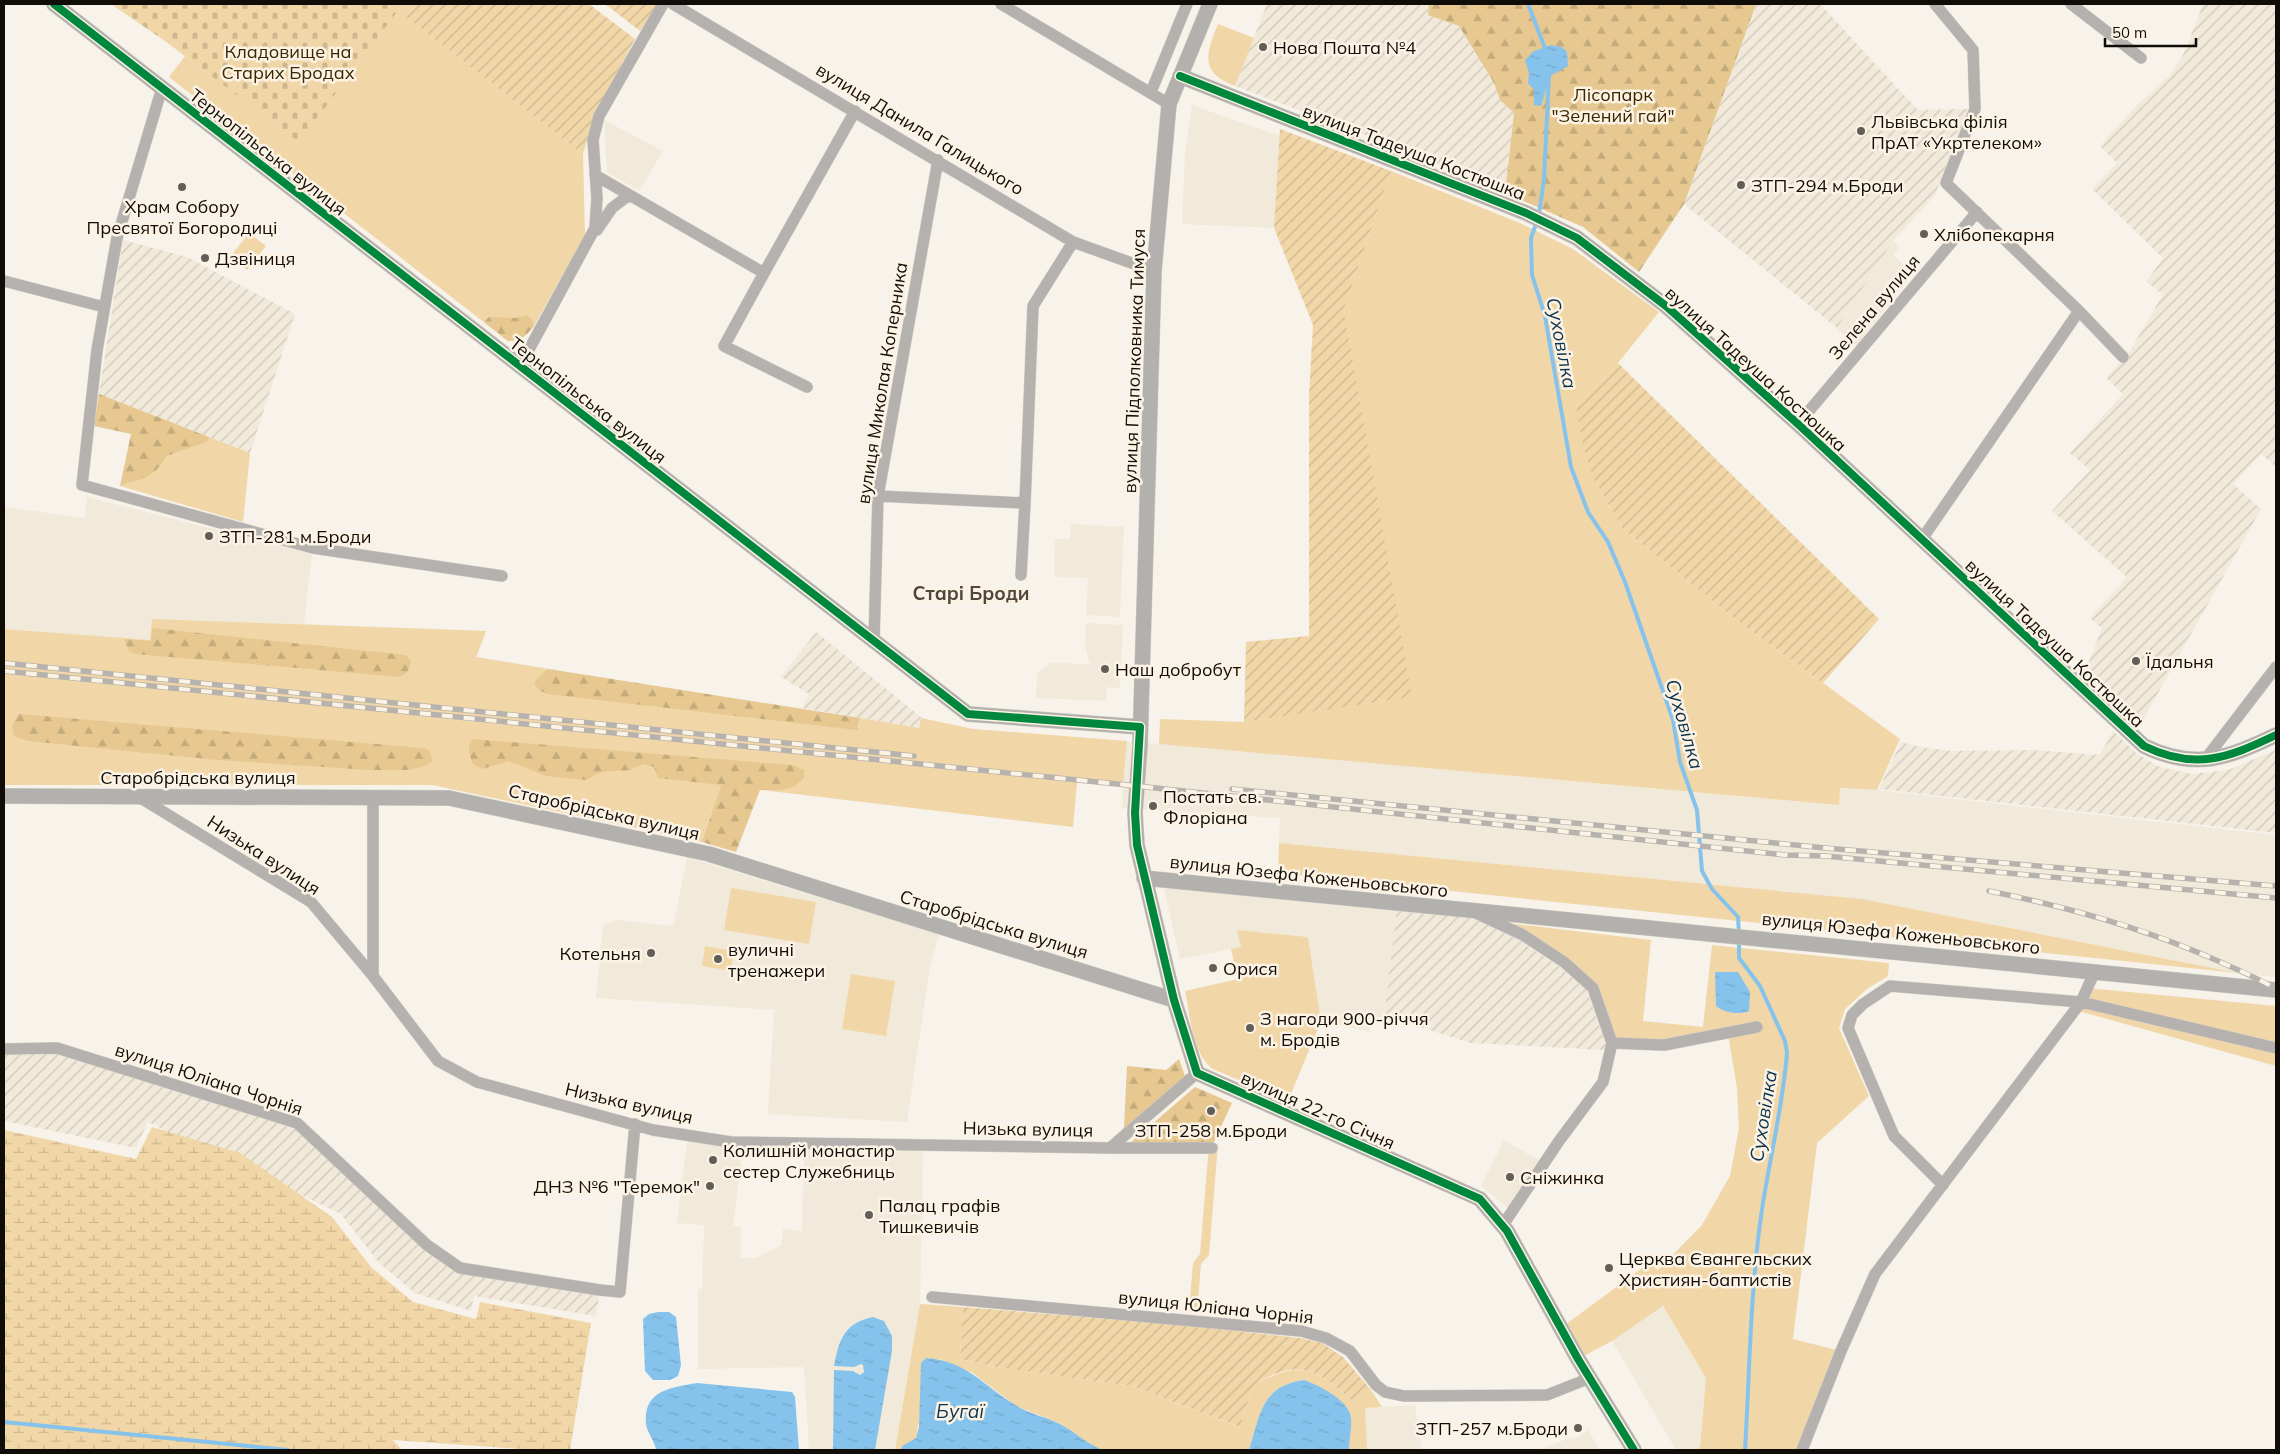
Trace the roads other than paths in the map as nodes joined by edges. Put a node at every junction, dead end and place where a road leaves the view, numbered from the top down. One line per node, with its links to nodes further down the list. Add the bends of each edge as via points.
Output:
1 (54, 4): 11 (main road, Тернопільська вулиця)
2 (663, 4): 16 (street, via 599,116 593,140)
3 (673, 4): 14 (street, вулиця Данила Галицького)
4 (1001, 4): 12 (street)
5 (1187, 4): 12 (street)
6 (1210, 4): 10 (main road, вулиця Підполковника Тимуся)
7 (1935, 4): 18 (street, via 1973,50 1975,109 1946,183)
8 (2071, 4): 9 (street)
9 (2142, 58)
10 (1180, 76): 13 (main road, вулиця Підполковника Тимуся); 29 (main road, вулиця Тадеуша Костюшка, via 1526,213 1577,238 1666,306)
11 (162, 88): 24 (street, via 117,238); 27 (main road, Тернопільська вулиця)
12 (1151, 92): 13 (street)
13 (1169, 104): 21 (main road, вулиця Підполковника Тимуся)
14 (855, 111): 15 (street, вулиця Данила Галицького); 22 (street)
15 (938, 160): 20 (street, вулиця Данила Галицького); 30 (street, вулиця Миколая Коперника)
16 (595, 175): 17 (street); 19 (street, via 597,215)
17 (629, 195): 19 (street, via 612,208); 22 (street)
18 (1977, 212): 25 (street); 29 (street, Зелена вулиця)
19 (590, 240): 27 (street)
20 (1073, 242): 21 (street, вулиця Данила Галицького); 31 (street, via 1033,306)
21 (1154, 271): 37 (main road, вулиця Підполковника Тимуся)
22 (764, 273): 28 (street, via 724,346)
23 (4, 281): 24 (street)
24 (104, 307): 34 (street, via 82,484 313,548)
25 (2079, 311): 26 (street); 32 (street)
26 (2124, 357)
27 (520, 366): 35 (main road, Тернопільська вулиця)
28 (807, 387)
29 (1798, 424): 32 (main road, вулиця Тадеуша Костюшка)
30 (878, 496): 31 (street); 35 (street, вулиця Миколая Коперника)
31 (1025, 503): 33 (street)
32 (1922, 539): 39 (main road, вулиця Тадеуша Костюшка, via 2139,743 2171,758)
33 (1021, 575)
34 (502, 576)
35 (874, 642): 37 (main road, Тернопільська вулиця, via 968,714)
36 (2276, 667): 39 (street)
37 (1140, 727): 43 (main road, via 1135,820)
38 (2276, 735): 39 (main road, вулиця Тадеуша Костюшка, via 2250,748)
39 (2204, 761)
40 (4, 796): 42 (main road, Старобрідська вулиця)
41 (373, 796): 42 (main road, Старобрідська вулиця); 46 (street); 48 (main road, Старобрідська вулиця, via 449,798 709,854)
42 (139, 797): 46 (street, Низька вулиця, via 311,902)
43 (1144, 878): 44 (main road, вулиця Юзефа Коженьовського); 48 (main road)
44 (1470, 910): 45 (main road, вулиця Юзефа Коженьовського); 51 (street, вулиця Юзефа Коженьовського, via 1523,935 1564,962 1593,988)
45 (2096, 971): 47 (main road, вулиця Юзефа Коженьовського); 49 (street)
46 (373, 976): 55 (street, Низька вулиця, via 438,1061 477,1082)
47 (2276, 990)
48 (1174, 1000): 54 (main road)
49 (2081, 1002): 52 (street); 58 (street); 58 (street, via 1890,986 1872,996 1852,1015 1848,1028 1894,1136)
50 (1757, 1027): 51 (street, via 1664,1046)
51 (1612, 1043): 59 (street, via 1603,1082)
52 (2276, 1048)
53 (4, 1049): 55 (street, вулиця Юліана Чорнія, via 57,1048 298,1123 427,1245 460,1268 620,1292)
54 (1197, 1073): 56 (street, Низька вулиця); 59 (main road, вулиця 22-го Січня, via 1464,1190 1480,1199)
55 (635, 1124): 56 (street, Низька вулиця, via 653,1130 731,1142)
56 (1110, 1148): 57 (street)
57 (1212, 1148)
58 (1943, 1185): 63 (street, via 1876,1274)
59 (1503, 1225): 61 (main road, вулиця 22-го Січня)
60 (932, 1297): 61 (street, вулиця Юліана Чорнія, via 1301,1331 1326,1338 1350,1351 1376,1385 1385,1392 1404,1396 1547,1395)
61 (1590, 1378): 62 (main road, вулиця 22-го Січня)
62 (1634, 1450)
63 (1802, 1450)

